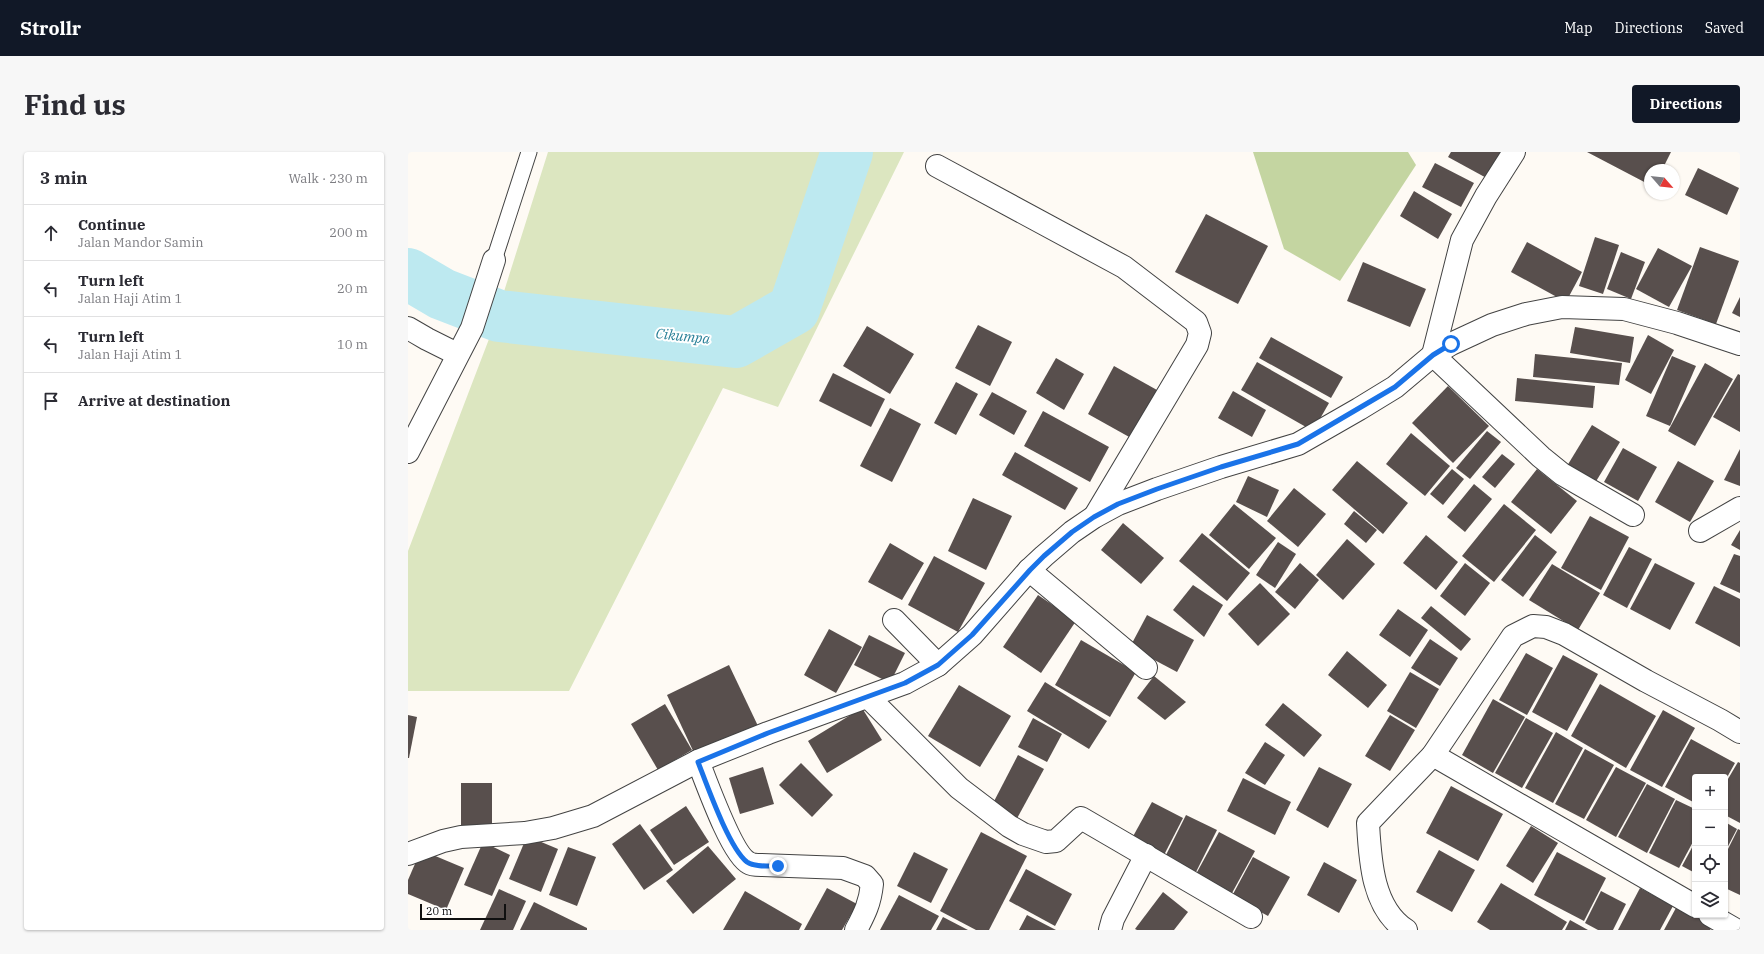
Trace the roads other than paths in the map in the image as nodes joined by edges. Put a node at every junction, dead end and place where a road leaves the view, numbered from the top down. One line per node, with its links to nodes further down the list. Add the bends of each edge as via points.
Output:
1 (529, 152): 4 (lane)
2 (1514, 152): 8 (street, via 1462,240)
3 (937, 166): 12 (street, via 1124,267 1196,322 1200,333 1197,345)
4 (494, 260): 7 (street, via 472,328)
5 (408, 328): 7 (street)
6 (1740, 344): 8 (street, via 1624,309 1562,307 1526,314 1492,325)
7 (457, 354): 9 (street)
8 (1433, 355): 11 (street, via 1562,474); 12 (street, via 1395,387 1298,444 1157,489 1118,504)
9 (408, 452)
10 (1740, 508): 13 (street)
11 (1633, 515)
12 (1094, 517): 14 (street, via 1072,532)
13 (1700, 531)
14 (1030, 570): 16 (street, via 972,635); 17 (street)
15 (894, 620): 16 (street)
16 (938, 665): 18 (street, via 905,683)
17 (1146, 668)
18 (868, 698): 21 (street, via 768,733); 23 (street, via 959,788 1018,831 1046,842 1056,841 1081,818)
19 (1740, 732): 20 (street, via 1646,682 1564,634 1546,627 1533,626 1513,636)
20 (1433, 755): 24 (street); 29 (street, via 1368,823 1370,860 1378,894 1388,913)
21 (698, 762): 22 (street, via 594,816 525,833 461,837); 27 (street, via 729,835 748,863 843,868 865,876 872,884 868,907)
22 (408, 854)
23 (1146, 855): 25 (street); 28 (street, via 1113,919)
24 (1692, 904)
25 (1251, 917)
26 (1715, 918): 30 (street)
27 (856, 930)
28 (1110, 930)
29 (1406, 930)
30 (1736, 930)

